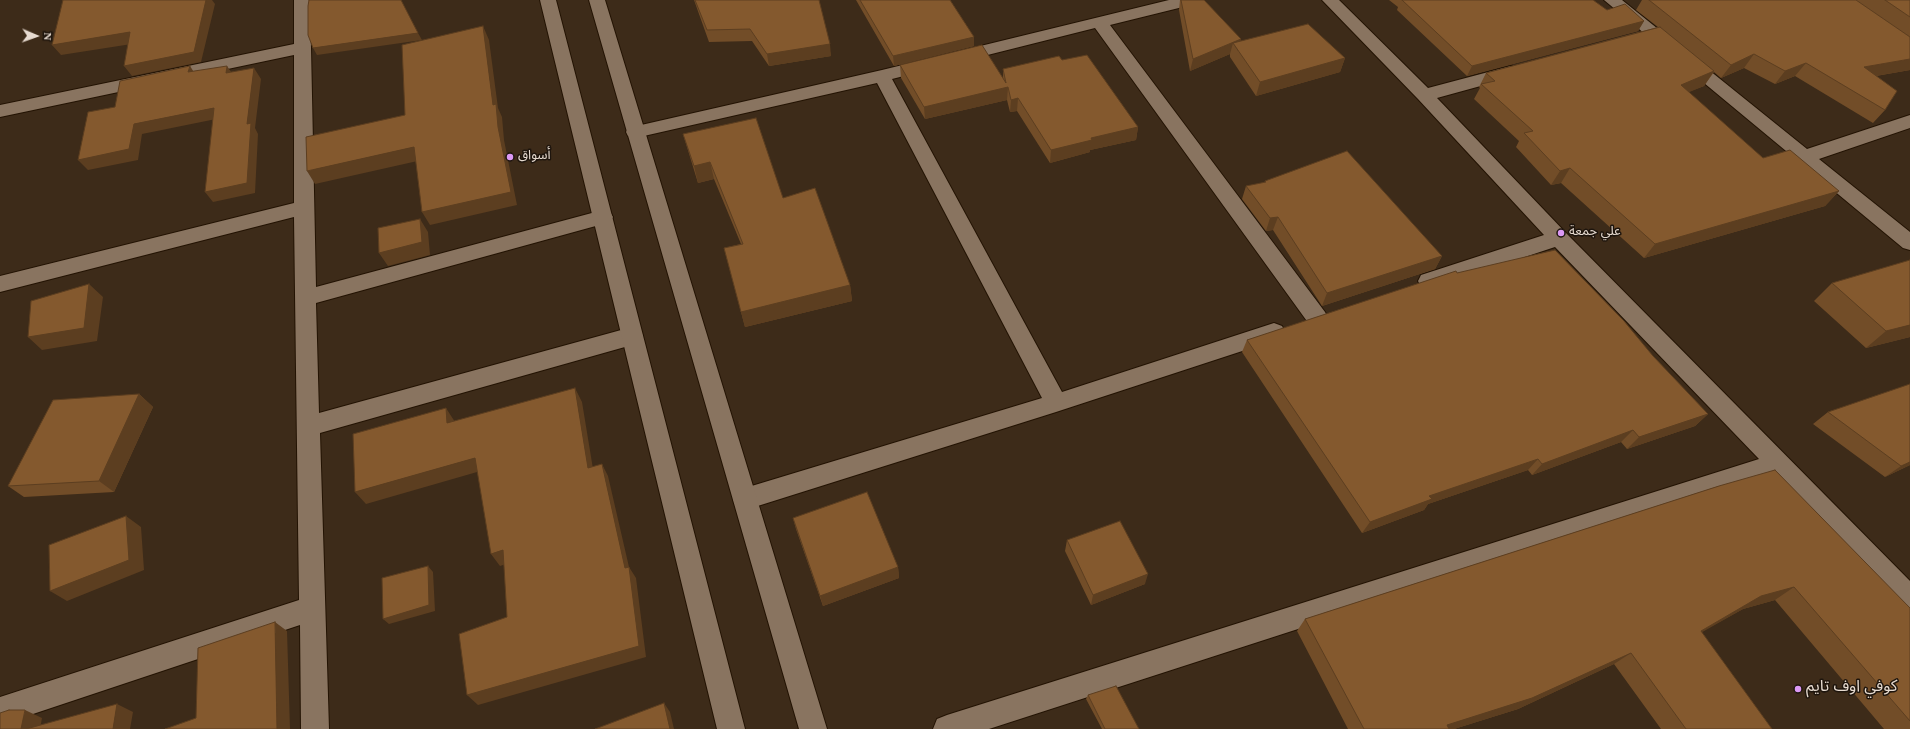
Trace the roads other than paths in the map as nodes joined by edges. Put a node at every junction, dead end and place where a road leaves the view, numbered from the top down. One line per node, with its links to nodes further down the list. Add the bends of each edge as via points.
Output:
1 (302, 0): 10 (street)
2 (548, 0): 19 (street)
3 (597, 0): 16 (street)
4 (1188, 0): 7 (street)
5 (1330, 0): 13 (street)
6 (1612, 0): 8 (street)
7 (1099, 22): 12 (street); 26 (street)
8 (1654, 34): 9 (street); 17 (street)
9 (1631, 40)
10 (302, 48): 14 (street); 18 (street)
11 (1524, 68): 13 (street)
12 (882, 76): 16 (street); 28 (street)
13 (1424, 95): 20 (street)
14 (0, 111)
15 (1910, 121): 17 (street)
16 (635, 132): 31 (street)
17 (1805, 157): 21 (street)
18 (304, 207): 22 (street); 24 (street)
19 (603, 217): 24 (street); 27 (street)
20 (1559, 238): 23 (street); 30 (street)
21 (1910, 243)
22 (0, 284)
23 (1409, 288)
24 (306, 298): 29 (street)
25 (1339, 311): 26 (street)
26 (1302, 323): 28 (street)
27 (632, 336): 29 (street); 36 (street)
28 (1056, 403): 31 (street)
29 (309, 426): 33 (street)
30 (1778, 463): 32 (street); 38 (street)
31 (745, 499): 37 (street)
32 (1910, 599)
33 (313, 608): 34 (street); 35 (street)
34 (0, 711)
35 (315, 729)
36 (731, 729)
37 (813, 729)
38 (947, 729)

